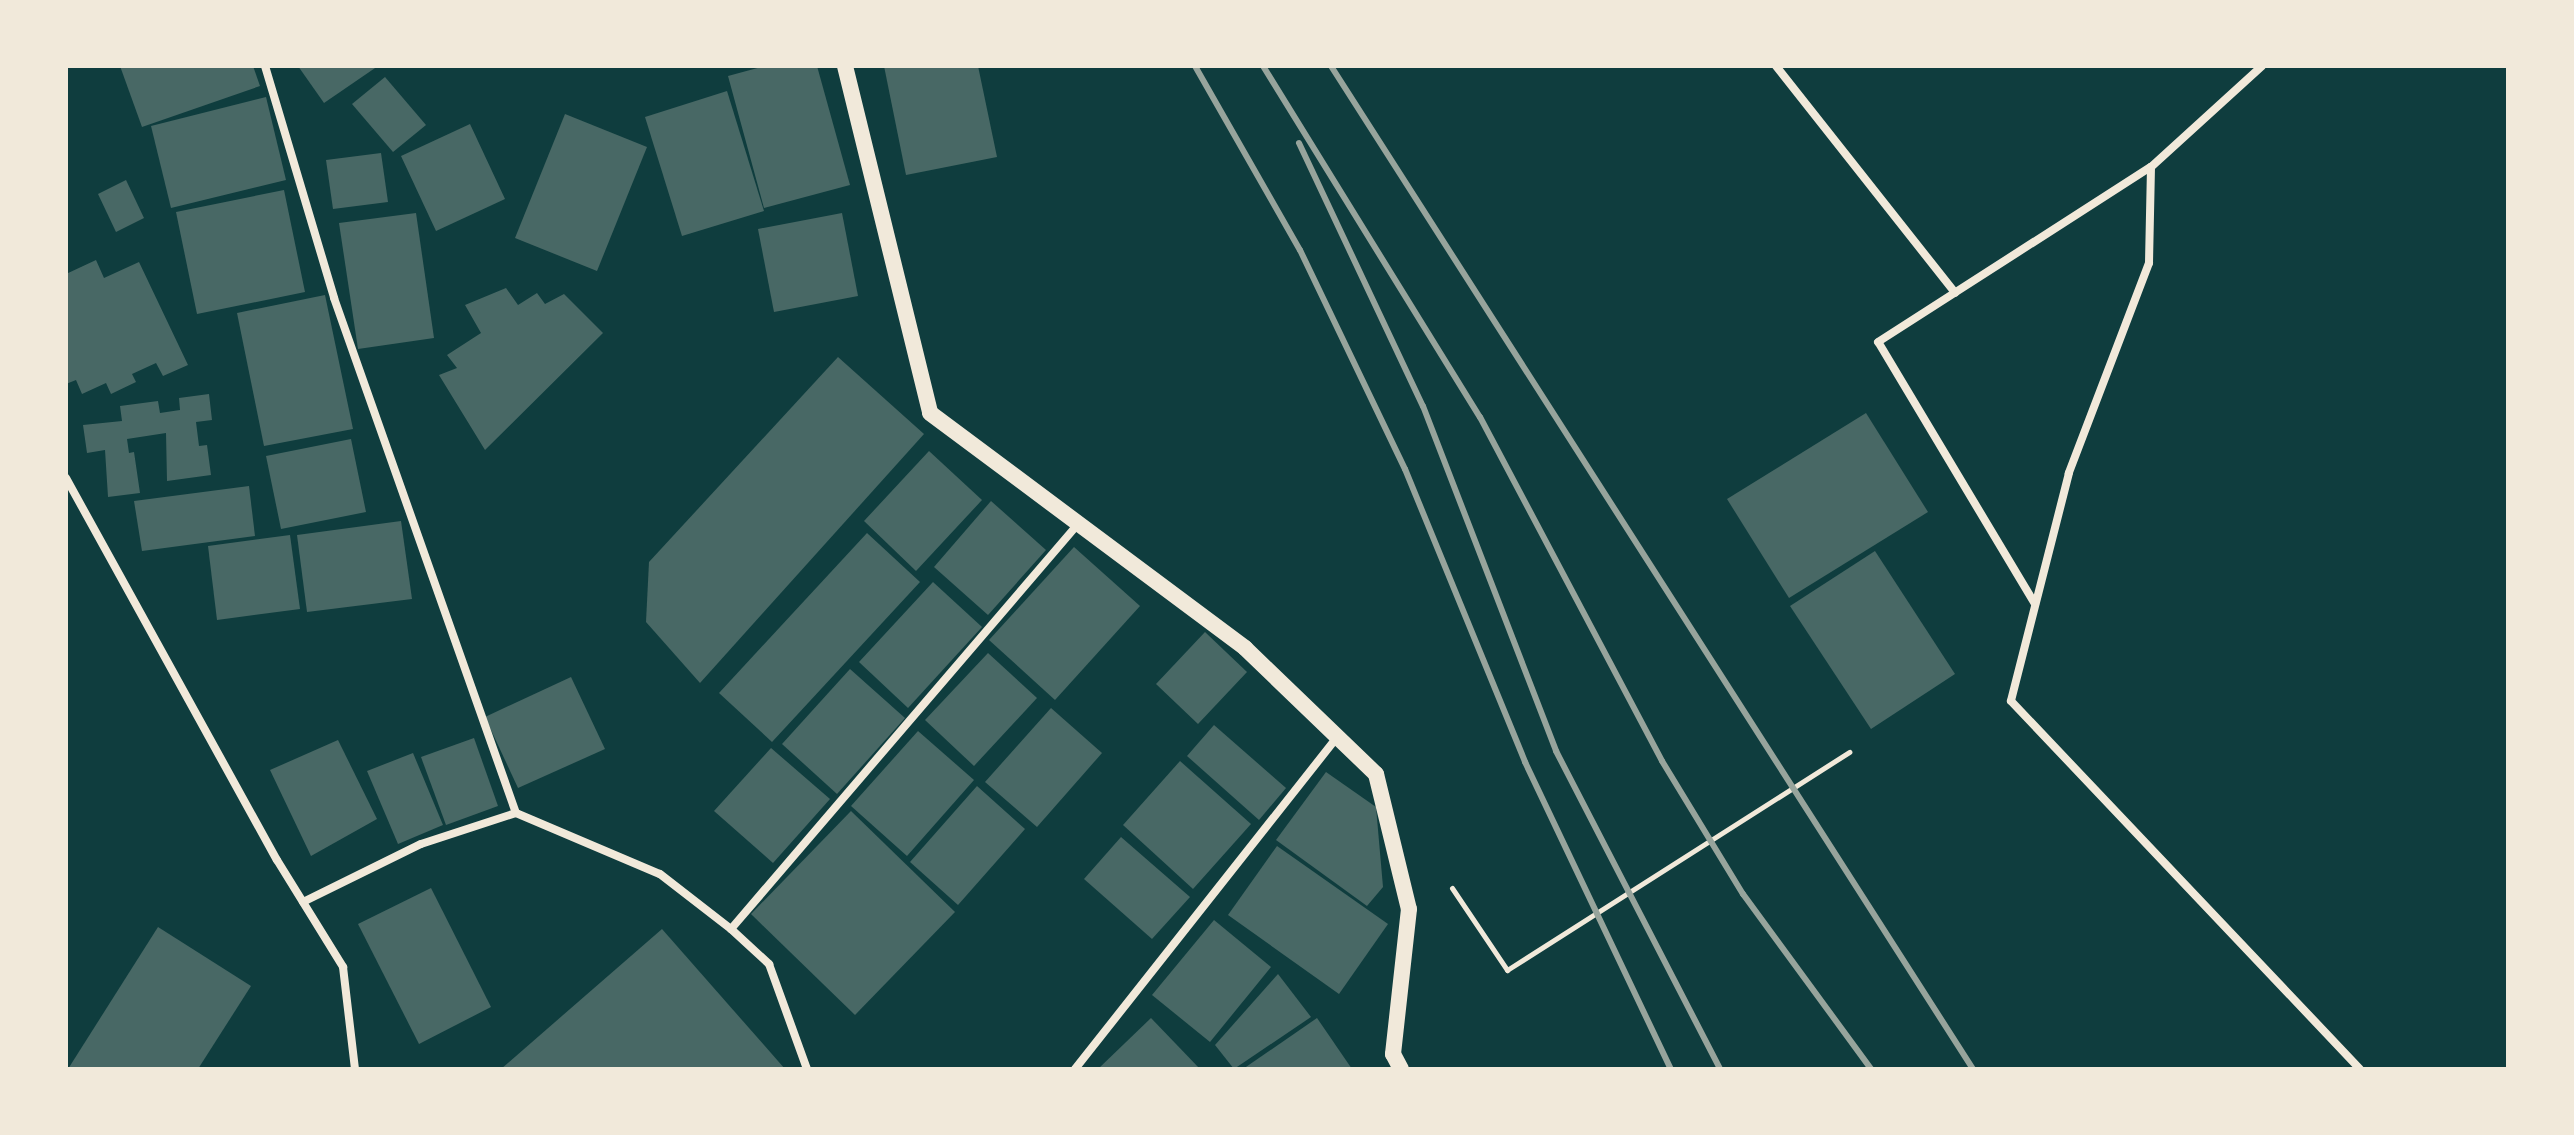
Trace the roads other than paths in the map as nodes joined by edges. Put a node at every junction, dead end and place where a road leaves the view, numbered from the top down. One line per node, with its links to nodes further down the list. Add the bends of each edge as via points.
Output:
1 (265, 66): 11 (street, via 334,298)
2 (845, 66): 8 (main road, via 930,413)
3 (1776, 66): 6 (street)
4 (2262, 66): 5 (street)
5 (2151, 167): 6 (street); 9 (street, via 2149,263 2069,473)
6 (1955, 293): 9 (street, via 1878,342)
7 (66, 478): 12 (street)
8 (1078, 524): 10 (main road, via 1245,648); 13 (street)
9 (2035, 604): 18 (street, via 2011,701)
10 (1337, 736): 16 (street); 17 (main road, via 1376,774 1409,909 1393,1054)
11 (516, 813): 12 (street, via 421,844); 13 (street, via 660,874)
12 (303, 902): 14 (street, via 343,967)
13 (731, 929): 15 (street, via 769,964)
14 (355, 1069)
15 (807, 1069)
16 (1075, 1069)
17 (1401, 1069)
18 (2360, 1069)

